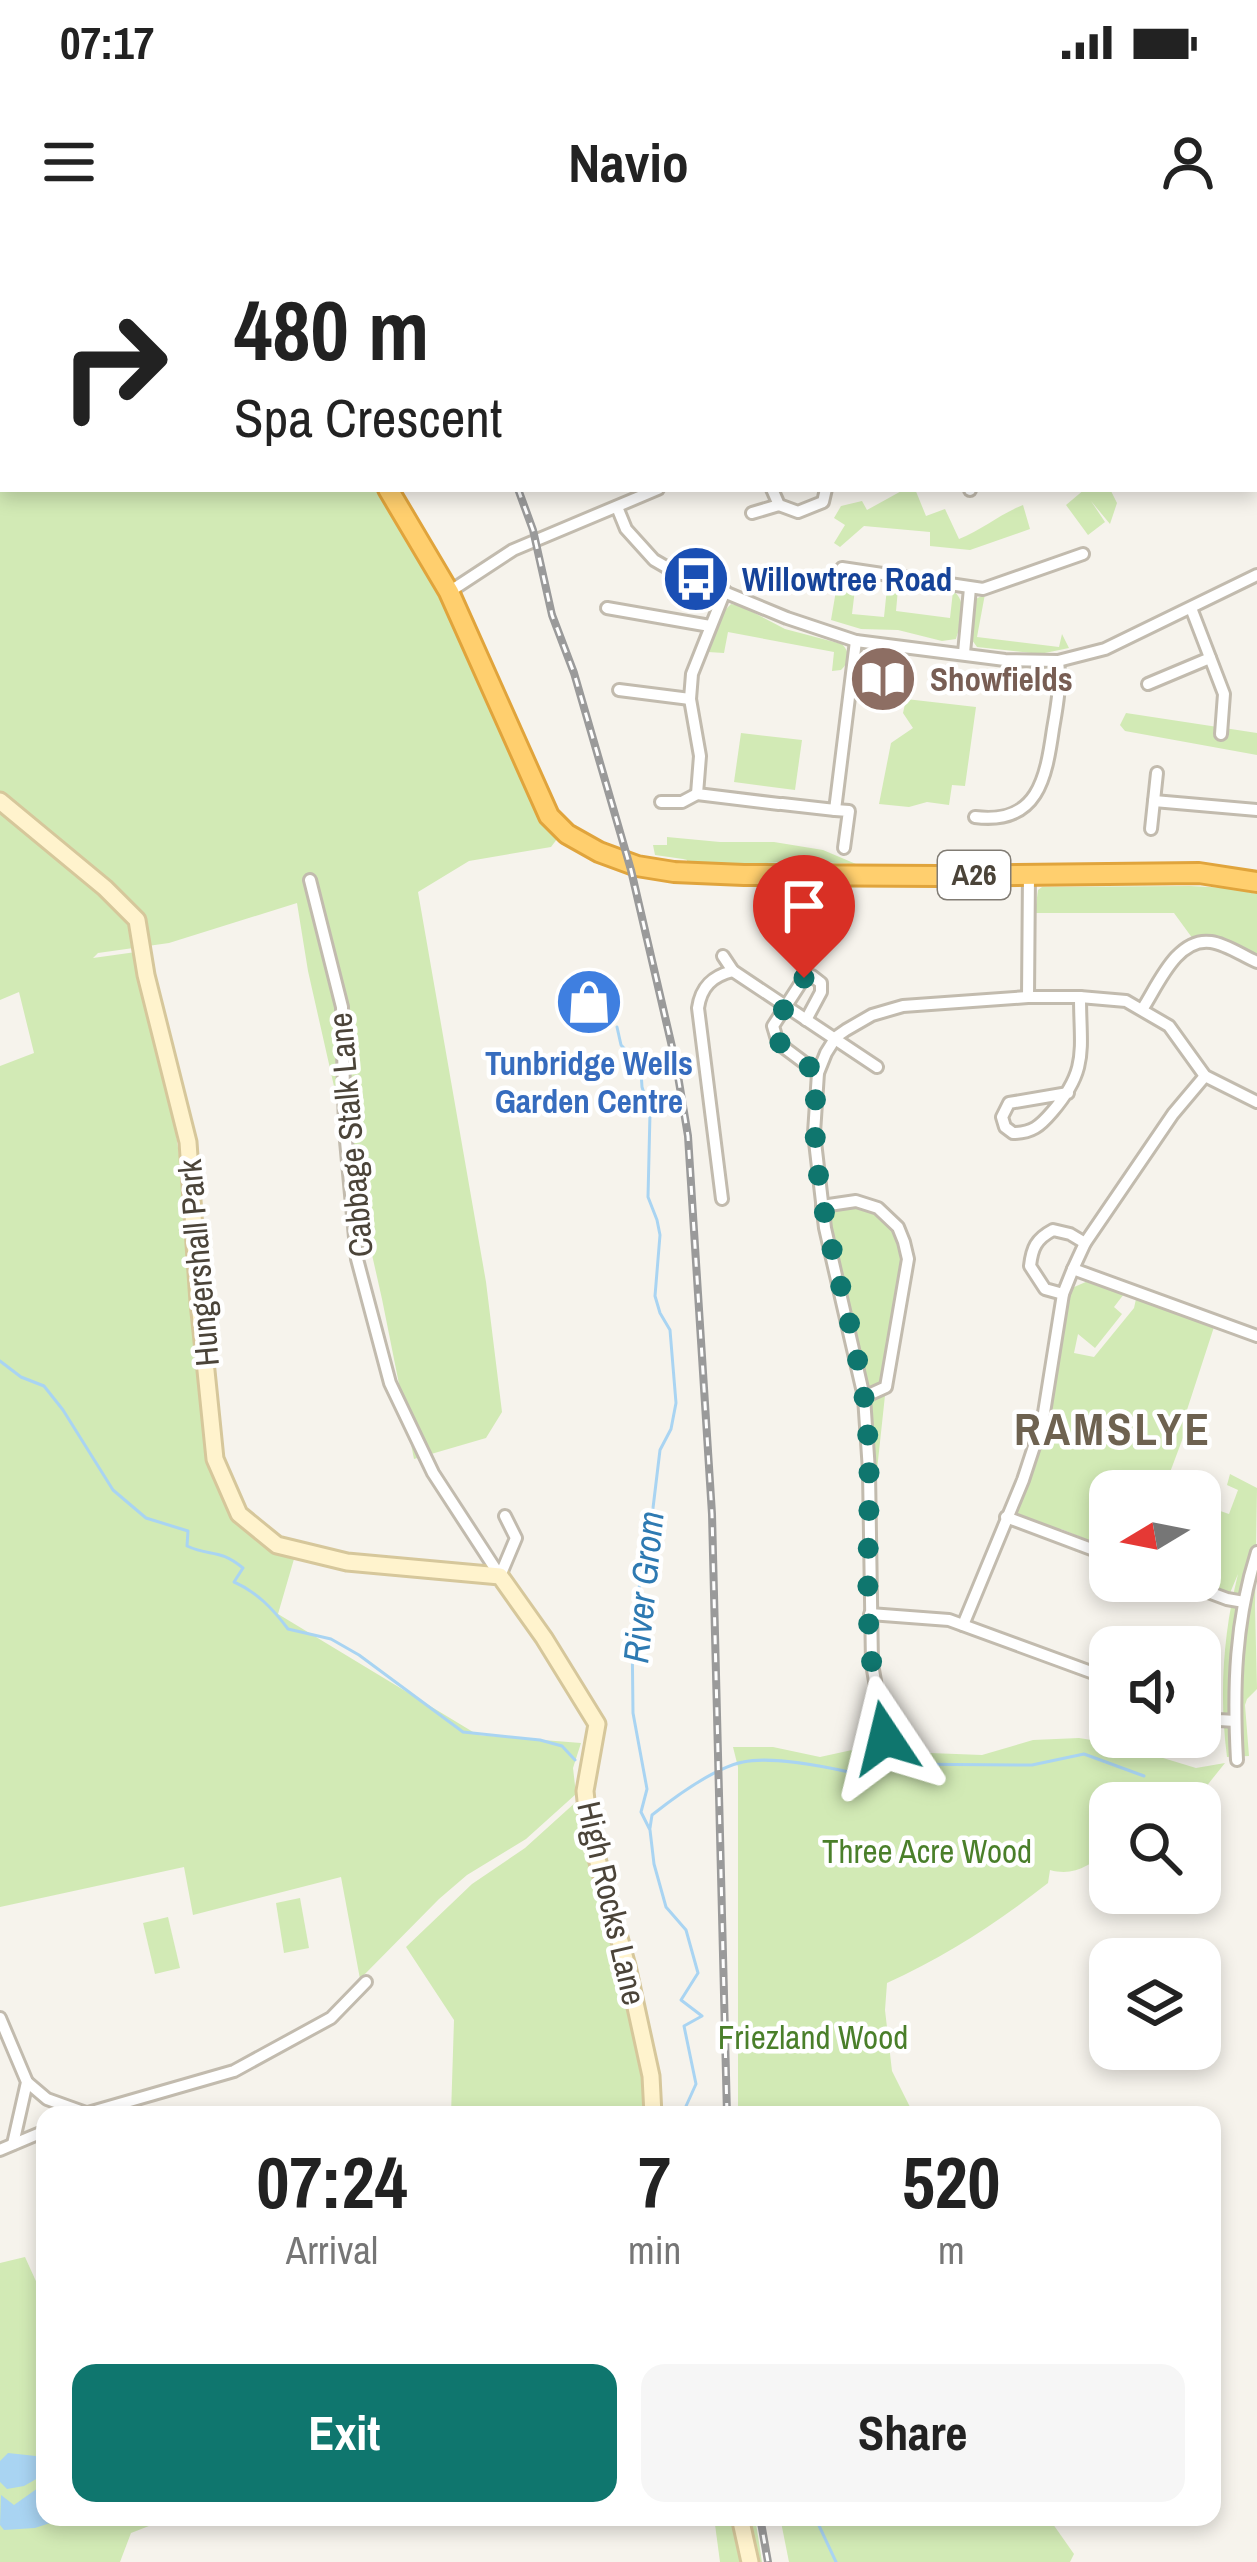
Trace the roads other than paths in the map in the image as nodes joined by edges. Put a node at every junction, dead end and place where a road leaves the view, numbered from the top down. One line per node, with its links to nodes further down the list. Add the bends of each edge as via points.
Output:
1 (390, 492): 13 (highway, A26)
2 (651, 492): 6 (street)
3 (773, 492): 5 (street)
4 (825, 492): 5 (street, via 813,508)
5 (779, 505): 7 (street)
6 (617, 507): 12 (street, via 654,560); 13 (street, via 513,550)
7 (752, 513)
8 (1082, 554): 11 (street, via 994,587)
9 (842, 568): 11 (street)
10 (1257, 575): 15 (street)
11 (970, 588): 18 (street)
12 (725, 591): 16 (street); 17 (street)
13 (449, 592): 35 (highway, A26, via 550,816 599,852 648,868 744,875)
14 (608, 608): 16 (street)
15 (1191, 608): 19 (street); 20 (street, via 1106,649)
16 (710, 626): 23 (street)
17 (856, 641): 18 (street); 30 (street)
18 (964, 653): 20 (street)
19 (1210, 658): 21 (street); 24 (street, via 1223,694)
20 (1058, 662): 32 (street, via 1041,788 990,825)
21 (1148, 684)
22 (619, 690): 23 (street)
23 (690, 699): 26 (street)
24 (1222, 734)
25 (1157, 773): 28 (street)
26 (697, 794): 29 (street); 30 (street)
27 (0, 801): 63 (street, Hungershall Park, via 137,920 188,1142 215,1459 239,1514 277,1544 347,1562)
28 (1154, 801): 31 (street); 33 (street)
29 (661, 802)
30 (836, 810): 34 (street, via 849,811)
31 (1257, 810)
32 (975, 817)
33 (1150, 830)
34 (844, 848)
35 (1029, 873): 37 (highway, A26, via 1199,873); 41 (street)
36 (310, 880): 63 (street, Cabbage Stalk Lane, via 342,1007 357,1259 390,1382 433,1473)
37 (1257, 882)
38 (723, 956): 40 (street)
39 (1257, 962): 44 (street, via 1210,941 1190,945)
40 (733, 971): 43 (street); 52 (street, via 710,981 698,1008)
41 (1028, 997): 42 (street); 46 (street, via 902,1006)
42 (1079, 997): 44 (street); 50 (street, via 1080,1062)
43 (785, 1008): 45 (street); 45 (street, via 812,976 821,992); 48 (street, via 773,1034)
44 (1143, 1008): 49 (street, via 1169,1026)
45 (806, 1020): 46 (street)
46 (836, 1037): 47 (street); 48 (street)
47 (877, 1067)
48 (818, 1073): 53 (street)
49 (1205, 1076): 51 (street); 54 (street)
50 (1068, 1093): 50 (street, via 1040,1126 1024,1133 1005,1127 1009,1103)
51 (1257, 1102)
52 (722, 1199)
53 (822, 1206): 58 (street); 58 (street, via 856,1201 878,1208 898,1227 908,1259 886,1387)
54 (1085, 1243): 55 (street); 56 (street, via 1053,1230 1031,1250 1030,1266 1045,1289)
55 (1073, 1269): 56 (street); 57 (street)
56 (1063, 1294): 60 (street, via 1042,1419)
57 (1257, 1336)
58 (863, 1397): 66 (street)
59 (505, 1516): 63 (street, via 515,1538)
60 (1006, 1517): 61 (street); 67 (street)
61 (1089, 1548)
62 (1257, 1552): 65 (street)
63 (500, 1576): 78 (street, High Rocks Lane, via 596,1724 585,1791 590,1830 627,1966)
64 (1221, 1596): 65 (street)
65 (1244, 1601): 70 (street)
66 (870, 1613): 67 (street); 71 (street)
67 (962, 1625): 68 (street)
68 (1089, 1671)
69 (1221, 1720): 70 (street)
70 (1235, 1721): 72 (street)
71 (885, 1738)
72 (1238, 1760)
73 (366, 1982): 77 (street, via 331,2018 234,2071)
74 (0, 2018): 75 (street)
75 (27, 2082): 76 (street); 80 (street)
76 (64, 2106)
77 (111, 2106)
78 (653, 2106)
79 (36, 2135): 80 (street)
80 (13, 2144): 81 (street)
81 (0, 2150)
82 (742, 2526): 83 (street)
83 (749, 2562)

